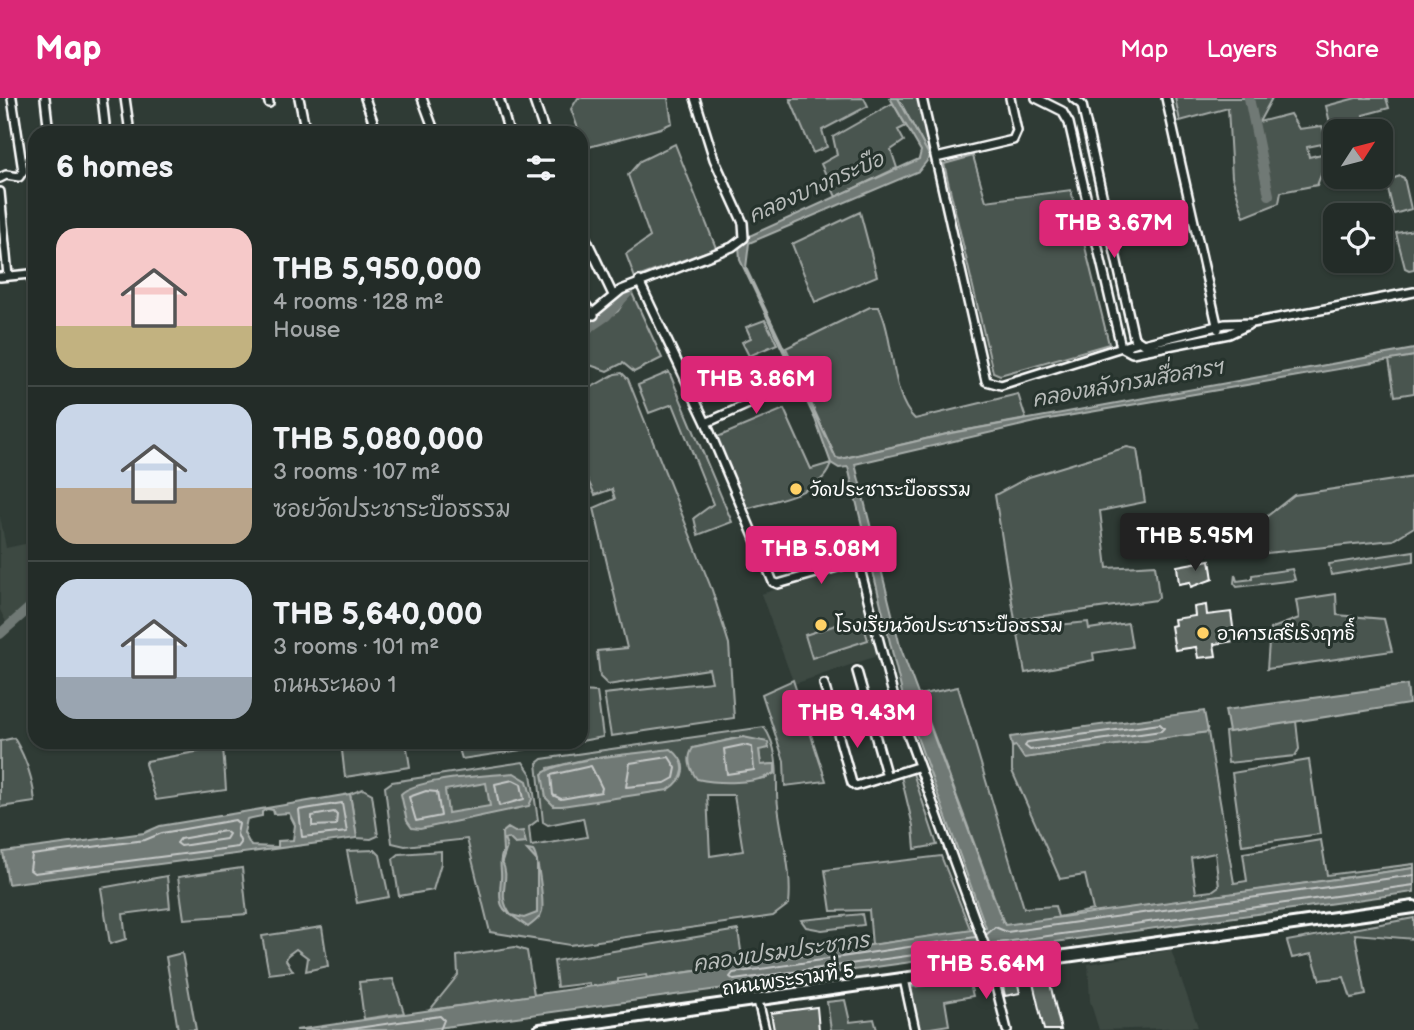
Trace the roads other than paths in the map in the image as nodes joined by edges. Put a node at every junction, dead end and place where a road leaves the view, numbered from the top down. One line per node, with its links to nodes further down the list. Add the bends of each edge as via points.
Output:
1 (12, 98): 28 (street, via 23,171 19,177)
2 (45, 98): 17 (street)
3 (102, 98): 18 (street)
4 (125, 98): 19 (street)
5 (299, 98): 20 (street)
6 (365, 98): 21 (street)
7 (422, 98): 22 (street)
8 (499, 98): 23 (street)
9 (533, 98): 24 (street)
10 (695, 98): 35 (street, via 714,159 743,223 744,238 732,247)
11 (922, 98): 25 (street)
12 (1010, 98): 25 (street, via 1017,131 1013,140)
13 (1036, 98): 16 (street)
14 (1076, 98): 16 (street); 26 (street, via 1082,105)
15 (1166, 98): 40 (street)
16 (1062, 111): 27 (street)
17 (48, 126)
18 (105, 126)
19 (129, 126)
20 (305, 126)
21 (375, 126)
22 (432, 126)
23 (507, 126)
24 (543, 126)
25 (936, 158): 43 (street, via 986,381 1001,385)
26 (1093, 159): 27 (street); 31 (street)
27 (1078, 163): 32 (street)
28 (0, 178)
29 (0, 192): 34 (street)
30 (588, 243): 37 (street)
31 (1115, 262): 32 (street); 42 (street)
32 (1101, 266): 43 (street)
33 (28, 274): 34 (street)
34 (4, 276)
35 (641, 280): 37 (street); 45 (street)
36 (1414, 292): 39 (street)
37 (613, 295): 38 (street)
38 (588, 314)
39 (1252, 323): 40 (street); 41 (street)
40 (1217, 326): 41 (street); 42 (street)
41 (1219, 336): 43 (street, via 1132,354)
42 (1138, 342): 43 (street)
43 (1121, 347)
44 (795, 383): 45 (street)
45 (706, 423): 48 (street, via 773,582 855,562 859,565)
46 (857, 671): 49 (street)
47 (824, 684): 51 (street, via 852,783 856,786)
48 (894, 699): 49 (street); 50 (street)
49 (868, 708): 51 (street)
50 (917, 767): 51 (street); 53 (street)
51 (887, 777)
52 (1414, 907): 53 (main road, ถนนพระรามที่ 5)
53 (992, 966): 54 (main road, ถนนพระรามที่ 5); 60 (street)
54 (904, 979): 55 (main road, ถนนพระรามที่ 5); 59 (street)
55 (758, 1001): 56 (main road, ถนนพระรามที่ 5); 58 (street)
56 (589, 1027): 57 (main road, ถนนพระรามที่ 5)
57 (540, 1030)
58 (765, 1030)
59 (915, 1030)
60 (1007, 1030)

